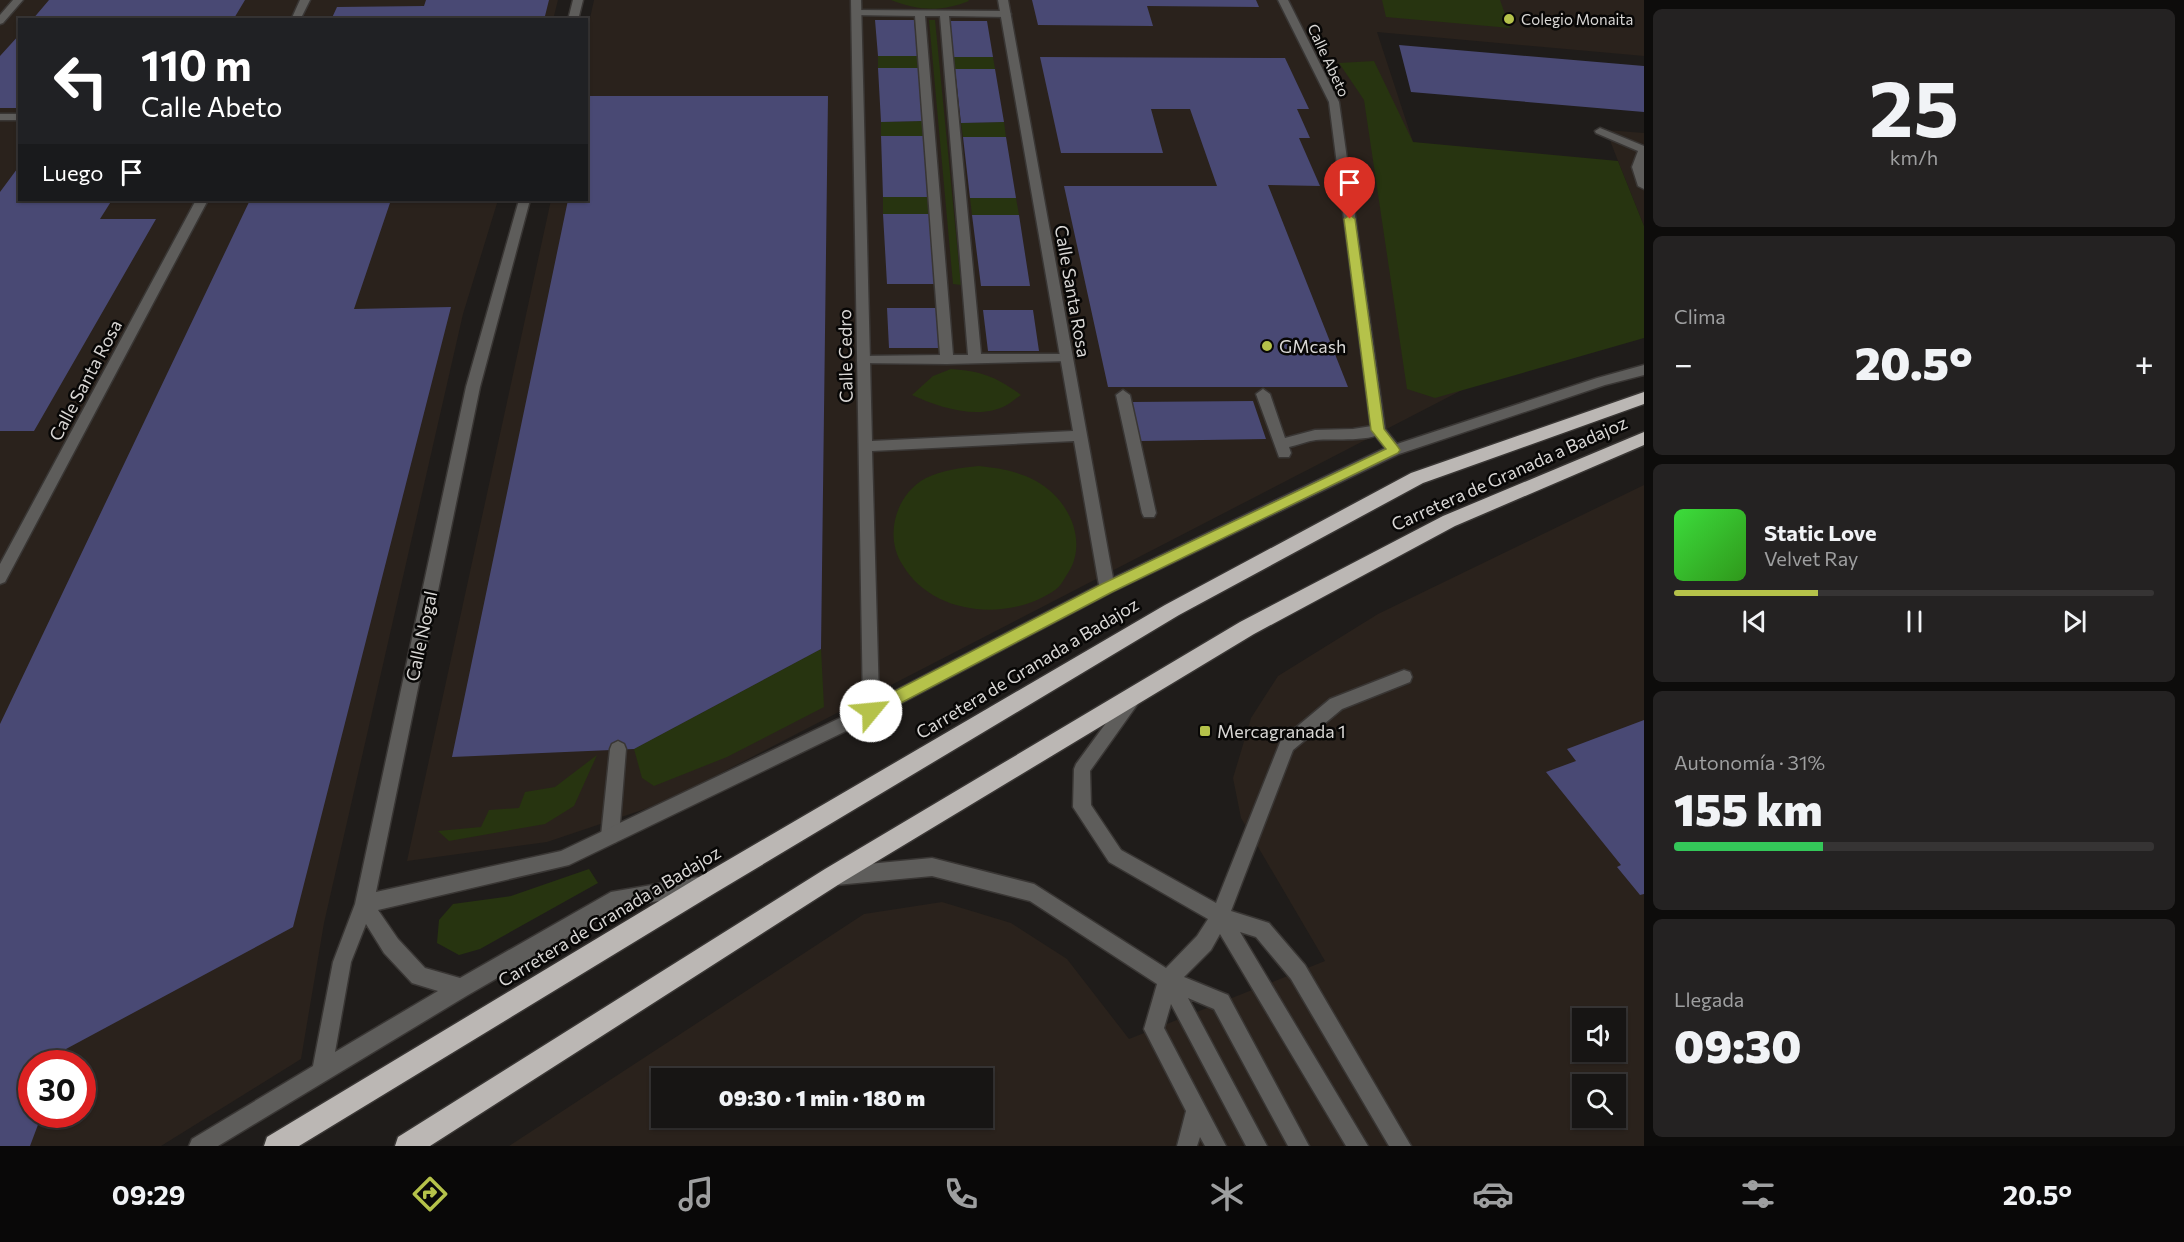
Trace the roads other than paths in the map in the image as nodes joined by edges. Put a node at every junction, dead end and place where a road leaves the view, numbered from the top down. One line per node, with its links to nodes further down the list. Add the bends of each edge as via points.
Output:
1 (18, 0): 12 (street)
2 (305, 0): 10 (street)
3 (578, 0): 11 (street)
4 (1003, 0): 9 (street, Calle Santa Rosa)
5 (1283, 0): 28 (street, Calle Abeto, via 1334,102)
6 (856, 7): 8 (street); 22 (street, Calle Cedro)
7 (944, 13): 8 (street); 9 (street); 21 (street)
8 (920, 14): 23 (street)
9 (1006, 14): 20 (street, Calle Santa Rosa)
10 (296, 18)
11 (574, 18)
12 (0, 21)
13 (0, 117): 14 (street)
14 (18, 117)
15 (1599, 131): 16 (street)
16 (1644, 150): 17 (street, via 1637,167)
17 (1644, 186)
18 (201, 201): 34 (street, Calle Santa Rosa)
19 (524, 201): 43 (street, Calle Nogal, via 473,387)
20 (1066, 358): 21 (street); 29 (street, Calle Santa Rosa)
21 (975, 359): 23 (street)
22 (863, 360): 23 (street); 31 (street, Calle Cedro)
23 (947, 360)
24 (1644, 370): 32 (street)
25 (1263, 394): 28 (street, via 1283,449 1315,435)
26 (1123, 396): 33 (street)
27 (1644, 398): 42 (highway, Carretera de Granada a Badajoz, via 1417,478 1172,610)
28 (1378, 430): 32 (street)
29 (1080, 436): 31 (street); 35 (street, Calle Santa Rosa)
30 (1644, 438): 37 (highway, Carretera de Granada a Badajoz, via 1449,521 1246,628)
31 (865, 446): 38 (street, Calle Cedro)
32 (1394, 450): 35 (street)
33 (1149, 513)
34 (0, 578)
35 (1107, 588): 38 (street)
36 (1404, 677): 44 (street, via 1336,704 1287,745)
37 (1136, 695): 41 (highway, Carretera de Granada a Badajoz); 44 (street, via 1082,769 1082,807 1115,856)
38 (871, 711): 40 (street)
39 (618, 749): 40 (street)
40 (610, 836): 43 (street, via 563,859)
41 (833, 876): 45 (street, via 932,867 1034,893); 51 (highway, Carretera de Granada a Badajoz)
42 (707, 885): 46 (street, via 617,898); 50 (highway, Carretera de Granada a Badajoz)
43 (364, 904): 46 (street, via 391,946 419,976); 47 (street, Calle Nogal, via 342,962)
44 (1220, 916): 45 (street, via 1204,943); 56 (street); 57 (street, via 1262,930 1298,972)
45 (1168, 980): 48 (street, via 1154,1029); 54 (street); 55 (street, via 1221,1002)
46 (461, 988): 47 (street)
47 (322, 1072): 49 (street)
48 (1197, 1110): 52 (street); 53 (street)
49 (199, 1146)
50 (276, 1146)
51 (407, 1146)
52 (1187, 1146)
53 (1216, 1146)
54 (1257, 1146)
55 (1299, 1146)
56 (1358, 1146)
57 (1401, 1146)

